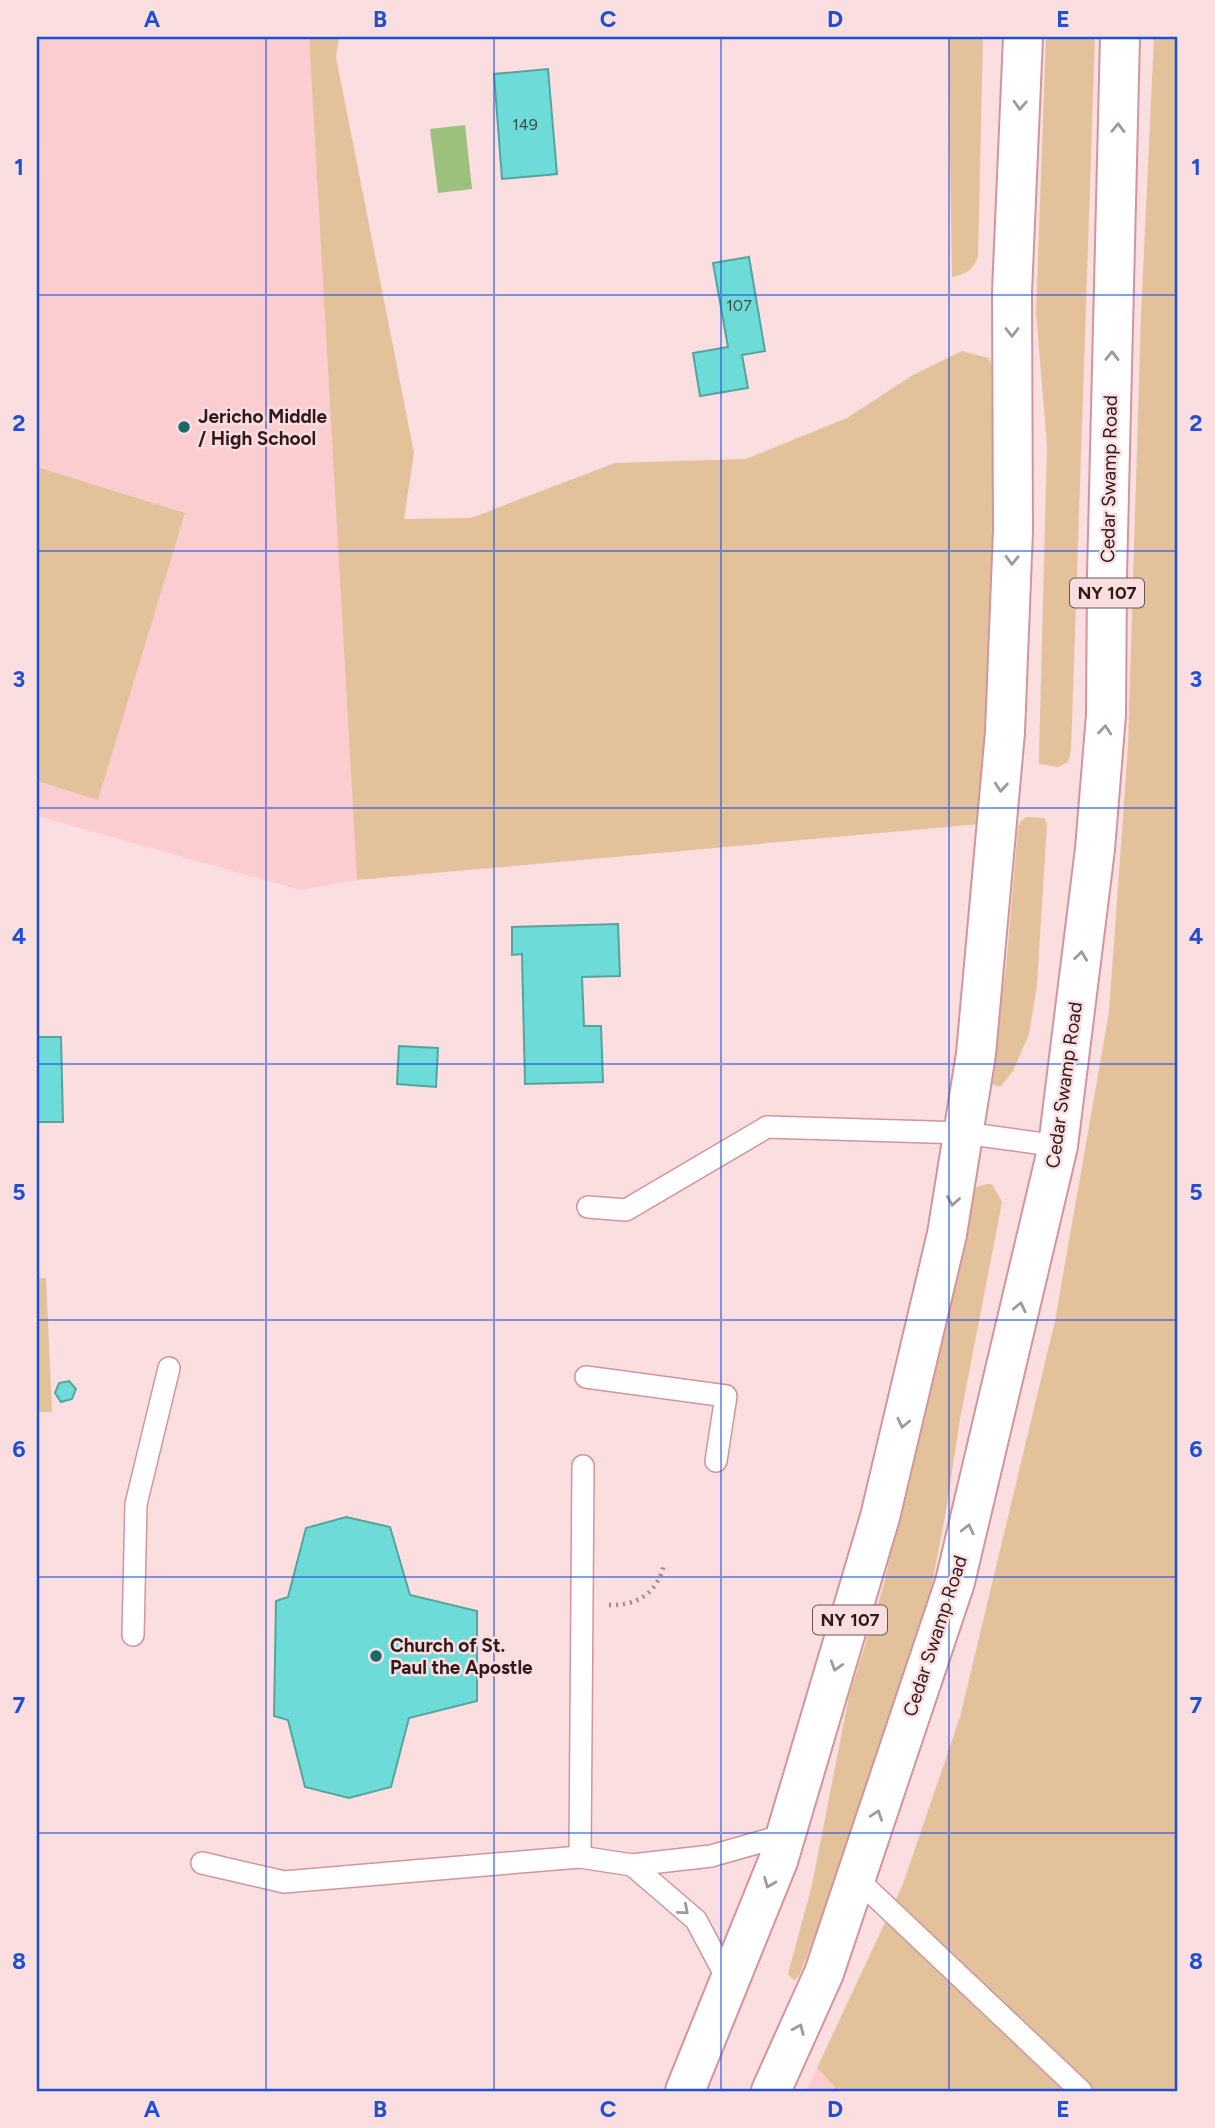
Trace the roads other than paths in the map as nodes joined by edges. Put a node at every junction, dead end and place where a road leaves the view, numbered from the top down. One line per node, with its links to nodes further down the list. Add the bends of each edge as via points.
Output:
1 (1023, 37): 3 (main road, NY 107, one-way to 3, via 1012,292 1013,530 1005,732 976,1054)
2 (1120, 37): 4 (main road, Cedar Swamp Road / NY 107, one-way to 2, via 1095,849 1106,715)
3 (964, 1133): 4 (lane); 5 (lane, via 767,1127 626,1210); 11 (main road, NY 107, one-way to 11, via 947,1234 880,1517)
4 (1058, 1146): 15 (main road, Cedar Swamp Road / NY 107, one-way to 4, via 955,1582)
5 (588, 1208)
6 (169, 1368): 10 (lane, via 136,1504)
7 (586, 1377): 8 (lane, via 726,1396)
8 (716, 1461)
9 (583, 1466): 12 (lane)
10 (133, 1635)
11 (785, 1835): 14 (lane, via 711,1856); 16 (main road, NY 107, one-way to 16)
12 (580, 1857): 13 (lane, via 284,1882); 14 (lane)
13 (202, 1863)
14 (632, 1865): 16 (lane, one-way to 16, via 696,1920)
15 (856, 1878): 18 (main road, Cedar Swamp Road / NY 107, one-way to 15, via 824,1973); 19 (lane)
16 (729, 1982): 17 (main road, NY 107)
17 (685, 2091)
18 (771, 2091)
19 (1081, 2091)

